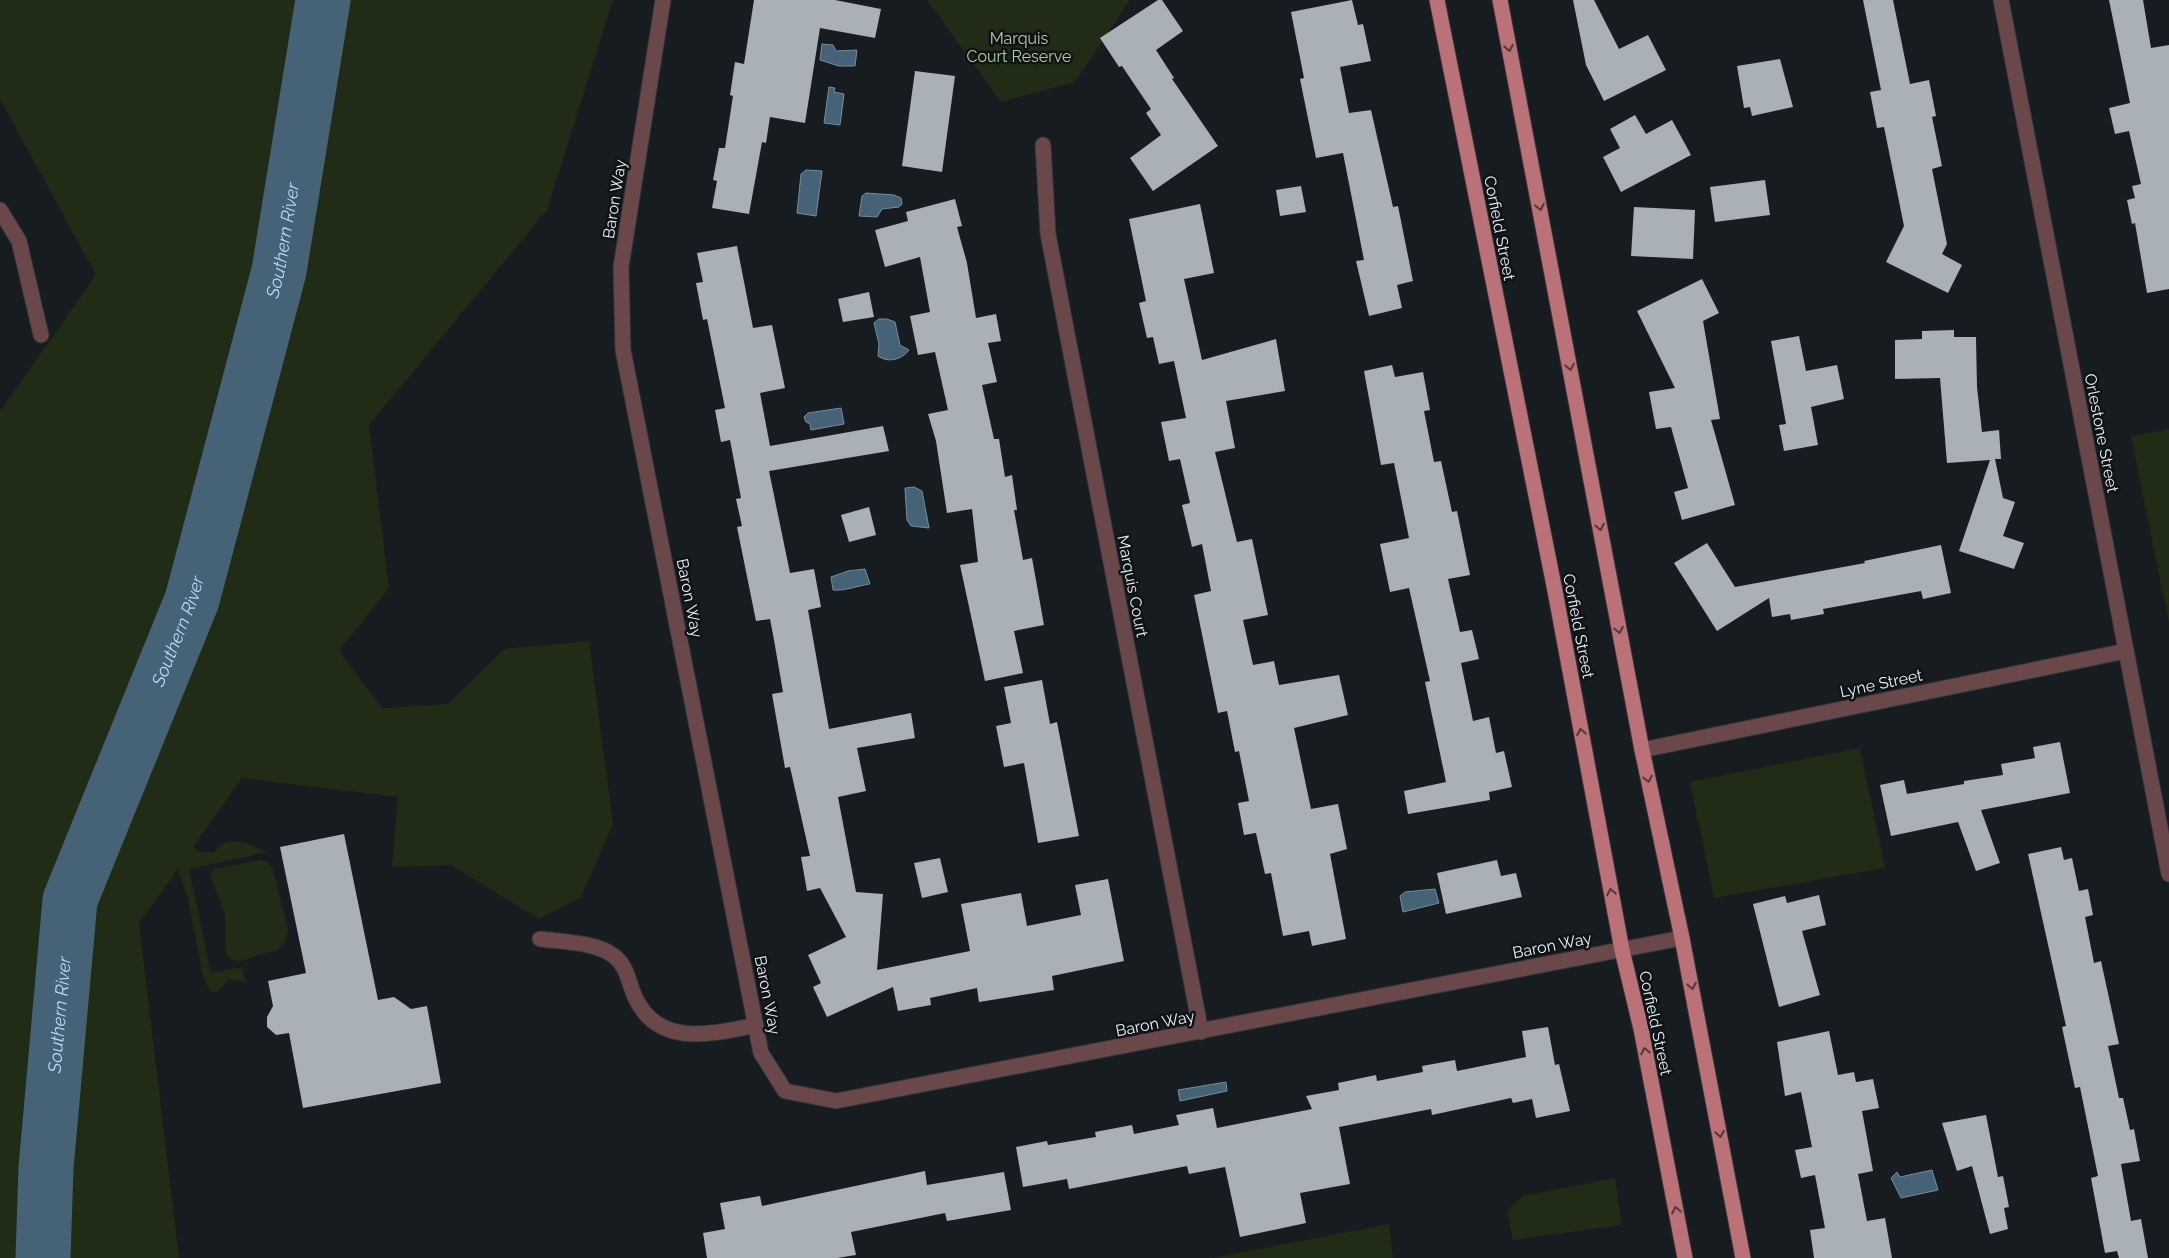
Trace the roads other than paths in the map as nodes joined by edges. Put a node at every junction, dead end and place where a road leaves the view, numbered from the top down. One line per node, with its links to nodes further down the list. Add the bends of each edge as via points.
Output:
1 (663, 0): 15 (street, Baron Way, via 620,266 623,350)
2 (1437, 0): 14 (main road, Corfield Street, one-way to 2, via 1555,591)
3 (1500, 0): 9 (main road, one-way to 9)
4 (2001, 0): 8 (street, Orlestone Street)
5 (1043, 144): 16 (street, Marquis Court, via 1048,234)
6 (0, 210): 7 (street, via 19,241)
7 (41, 335)
8 (2126, 650): 9 (street, Lyne Street); 10 (street, Orlestone Street)
9 (1642, 750): 13 (main road, one-way to 13)
10 (2165, 833): 11 (street, Orlestone Street)
11 (2169, 874)
12 (540, 938): 15 (street, via 589,946 614,956 626,970 634,996 648,1019 676,1033 710,1034)
13 (1682, 938): 14 (street, Baron Way); 18 (main road, one-way to 18)
14 (1622, 950): 16 (street, Baron Way); 17 (main road, Corfield Street, one-way to 14, via 1641,1029)
15 (756, 1025): 16 (street, Baron Way, via 761,1052 785,1091 836,1102)
16 (1201, 1032)
17 (1685, 1258)
18 (1743, 1258)

